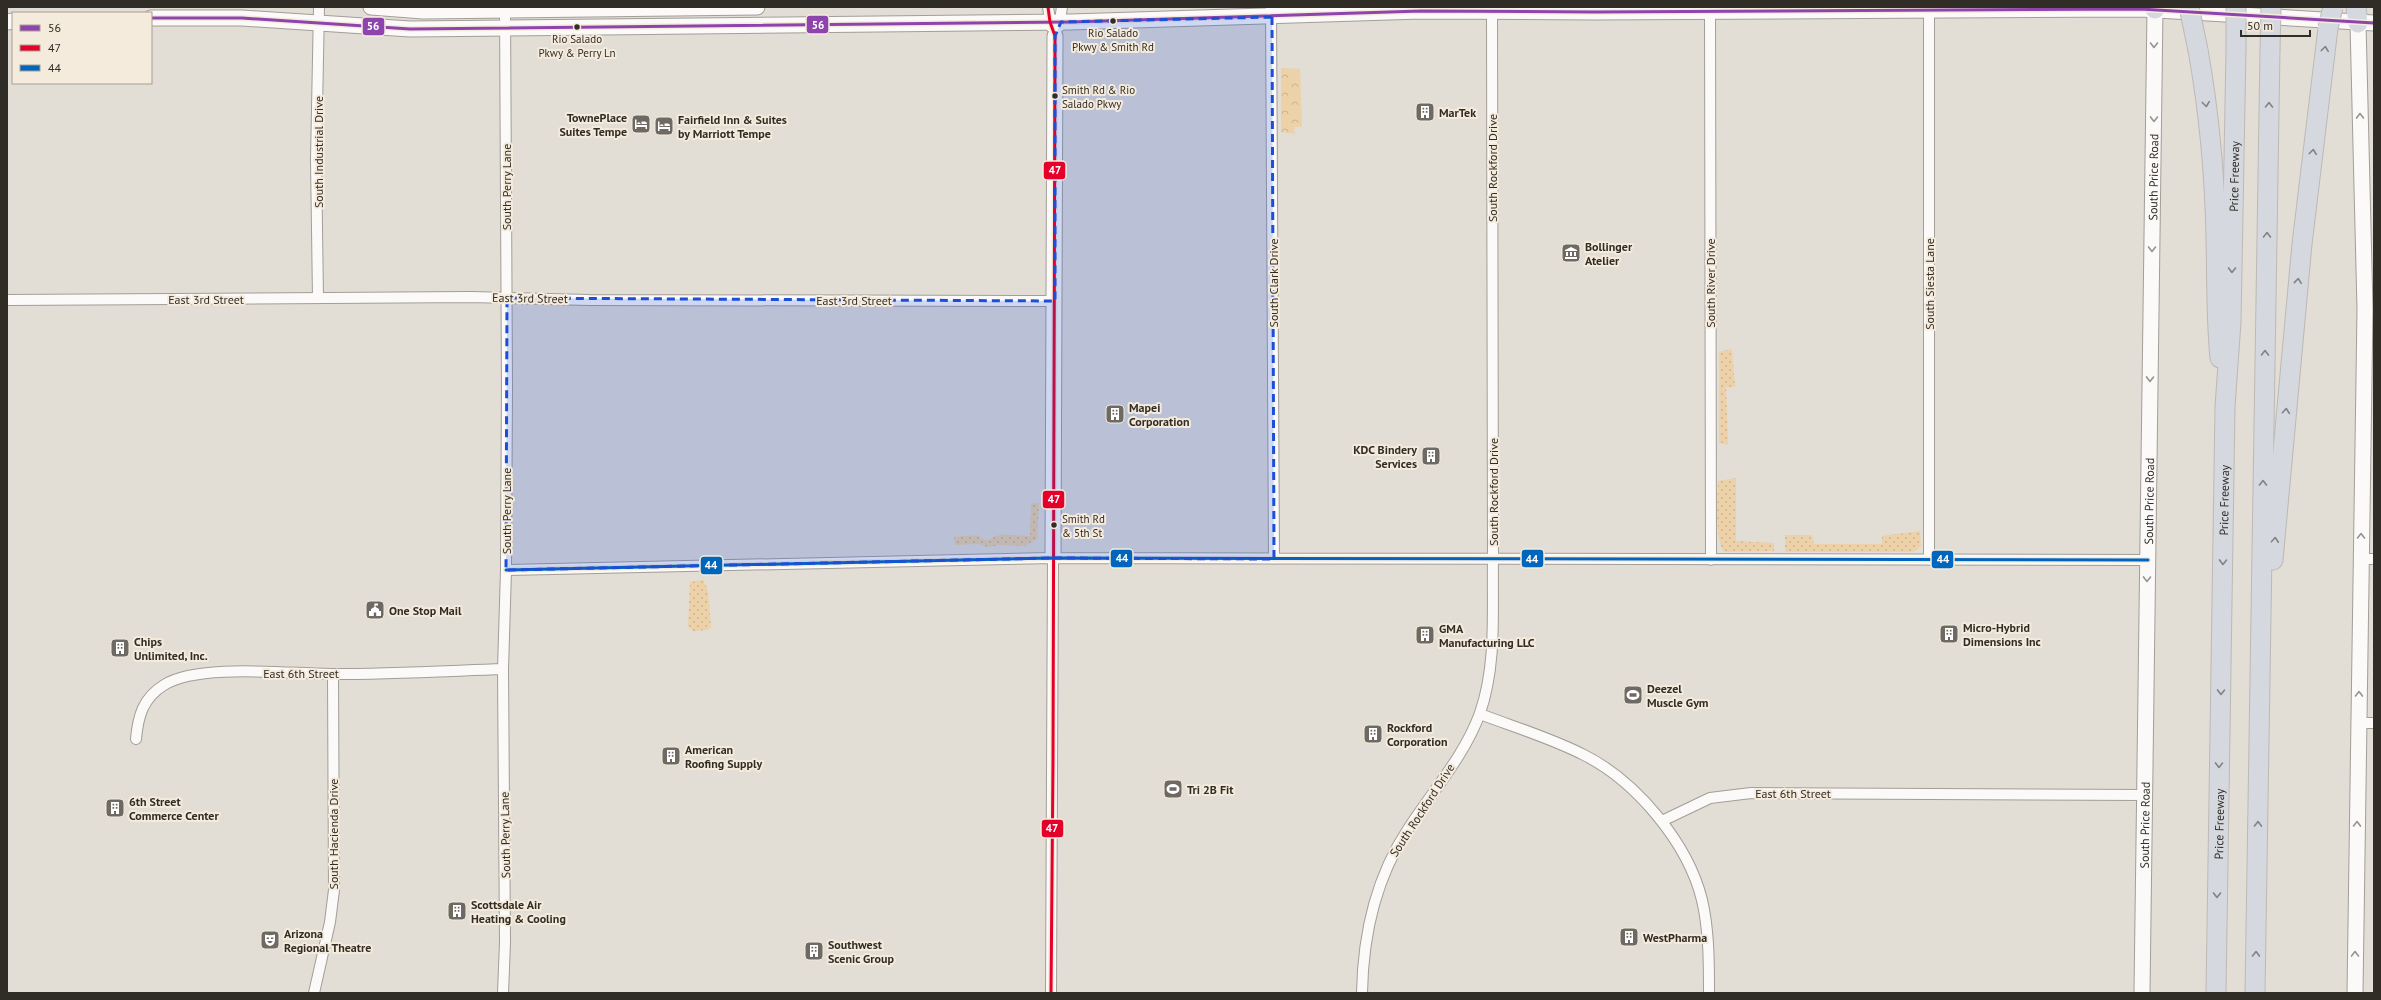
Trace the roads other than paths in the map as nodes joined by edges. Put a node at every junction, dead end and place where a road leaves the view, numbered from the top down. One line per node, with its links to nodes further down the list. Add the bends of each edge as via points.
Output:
1 (319, 7): 19 (street, South Industrial Drive)
2 (371, 7): 14 (main road)
3 (757, 7): 14 (main road)
4 (1048, 7): 18 (street)
5 (2189, 7): 21 (highway, bridge)
6 (2193, 7): 21 (highway, bridge)
7 (2236, 7): 26 (highway, Price Freeway, one-way to 26, bridge, via 2231,322)
8 (2270, 7): 37 (highway, one-way to 8, bridge)
9 (2332, 7): 37 (highway, one-way to 9, bridge, via 2275,546 2302,244)
10 (2155, 8): 13 (main road); 17 (main road); 33 (main road, South Price Road, one-way to 33)
11 (1492, 9): 12 (main road); 15 (main road); 29 (street, South Rockford Drive)
12 (1710, 9): 13 (main road); 31 (street, South River Drive)
13 (1929, 9): 32 (street, South Siesta Lane)
14 (505, 10): 20 (street, South Perry Lane)
15 (1272, 12): 18 (main road); 28 (street, South Clark Drive)
16 (152, 18): 19 (main road, via 242,18)
17 (2363, 18): 30 (main road, one-way to 17)
18 (1057, 22): 20 (main road); 25 (main road)
19 (319, 24): 20 (main road, via 410,29); 22 (street, South Industrial Drive, via 316,160)
20 (505, 28): 23 (street, South Perry Lane)
21 (2200, 58): 26 (highway, one-way to 26, via 2213,171 2216,322)
22 (318, 298): 23 (street, East 3rd Street); 24 (street, East 3rd Street)
23 (507, 298): 25 (street, East 3rd Street); 34 (street, South Perry Lane)
24 (7, 300)
25 (1053, 301): 27 (main road)
26 (2225, 407): 50 (highway, Price Freeway, one-way to 50)
27 (1053, 558): 28 (street); 34 (street); 46 (street)
28 (1274, 559): 29 (street)
29 (1493, 559): 31 (street); 38 (street, South Rockford Drive, via 1491,657)
30 (2367, 559): 39 (main road, one-way to 30)
31 (1711, 560): 32 (street)
32 (1929, 560): 33 (street)
33 (2148, 560): 42 (main road, South Price Road, one-way to 42)
34 (506, 570): 35 (street, South Perry Lane)
35 (503, 669): 36 (street, East 6th Street); 45 (street, South Perry Lane)
36 (333, 674): 41 (street, East 6th Street, via 219,673 191,676 165,685 142,706 137,721); 44 (street, South Hacienda Drive, via 334,890 330,922)
37 (2260, 676): 51 (highway, one-way to 37)
38 (1480, 714): 43 (street, via 1585,756 1618,778); 47 (street, South Rockford Drive, via 1439,788 1408,829 1386,866 1374,900 1366,938)
39 (2359, 723): 40 (street); 52 (main road, one-way to 39)
40 (2374, 723)
41 (136, 739)
42 (2145, 795): 43 (street, East 6th Street, via 1751,793 1710,798); 49 (main road, South Price Road)
43 (1662, 821): 48 (street, via 1688,865 1702,898 1708,940)
44 (314, 993)
45 (503, 993)
46 (1051, 993)
47 (1362, 993)
48 (1709, 993)
49 (2142, 993)
50 (2216, 993)
51 (2255, 993)
52 (2354, 993)

